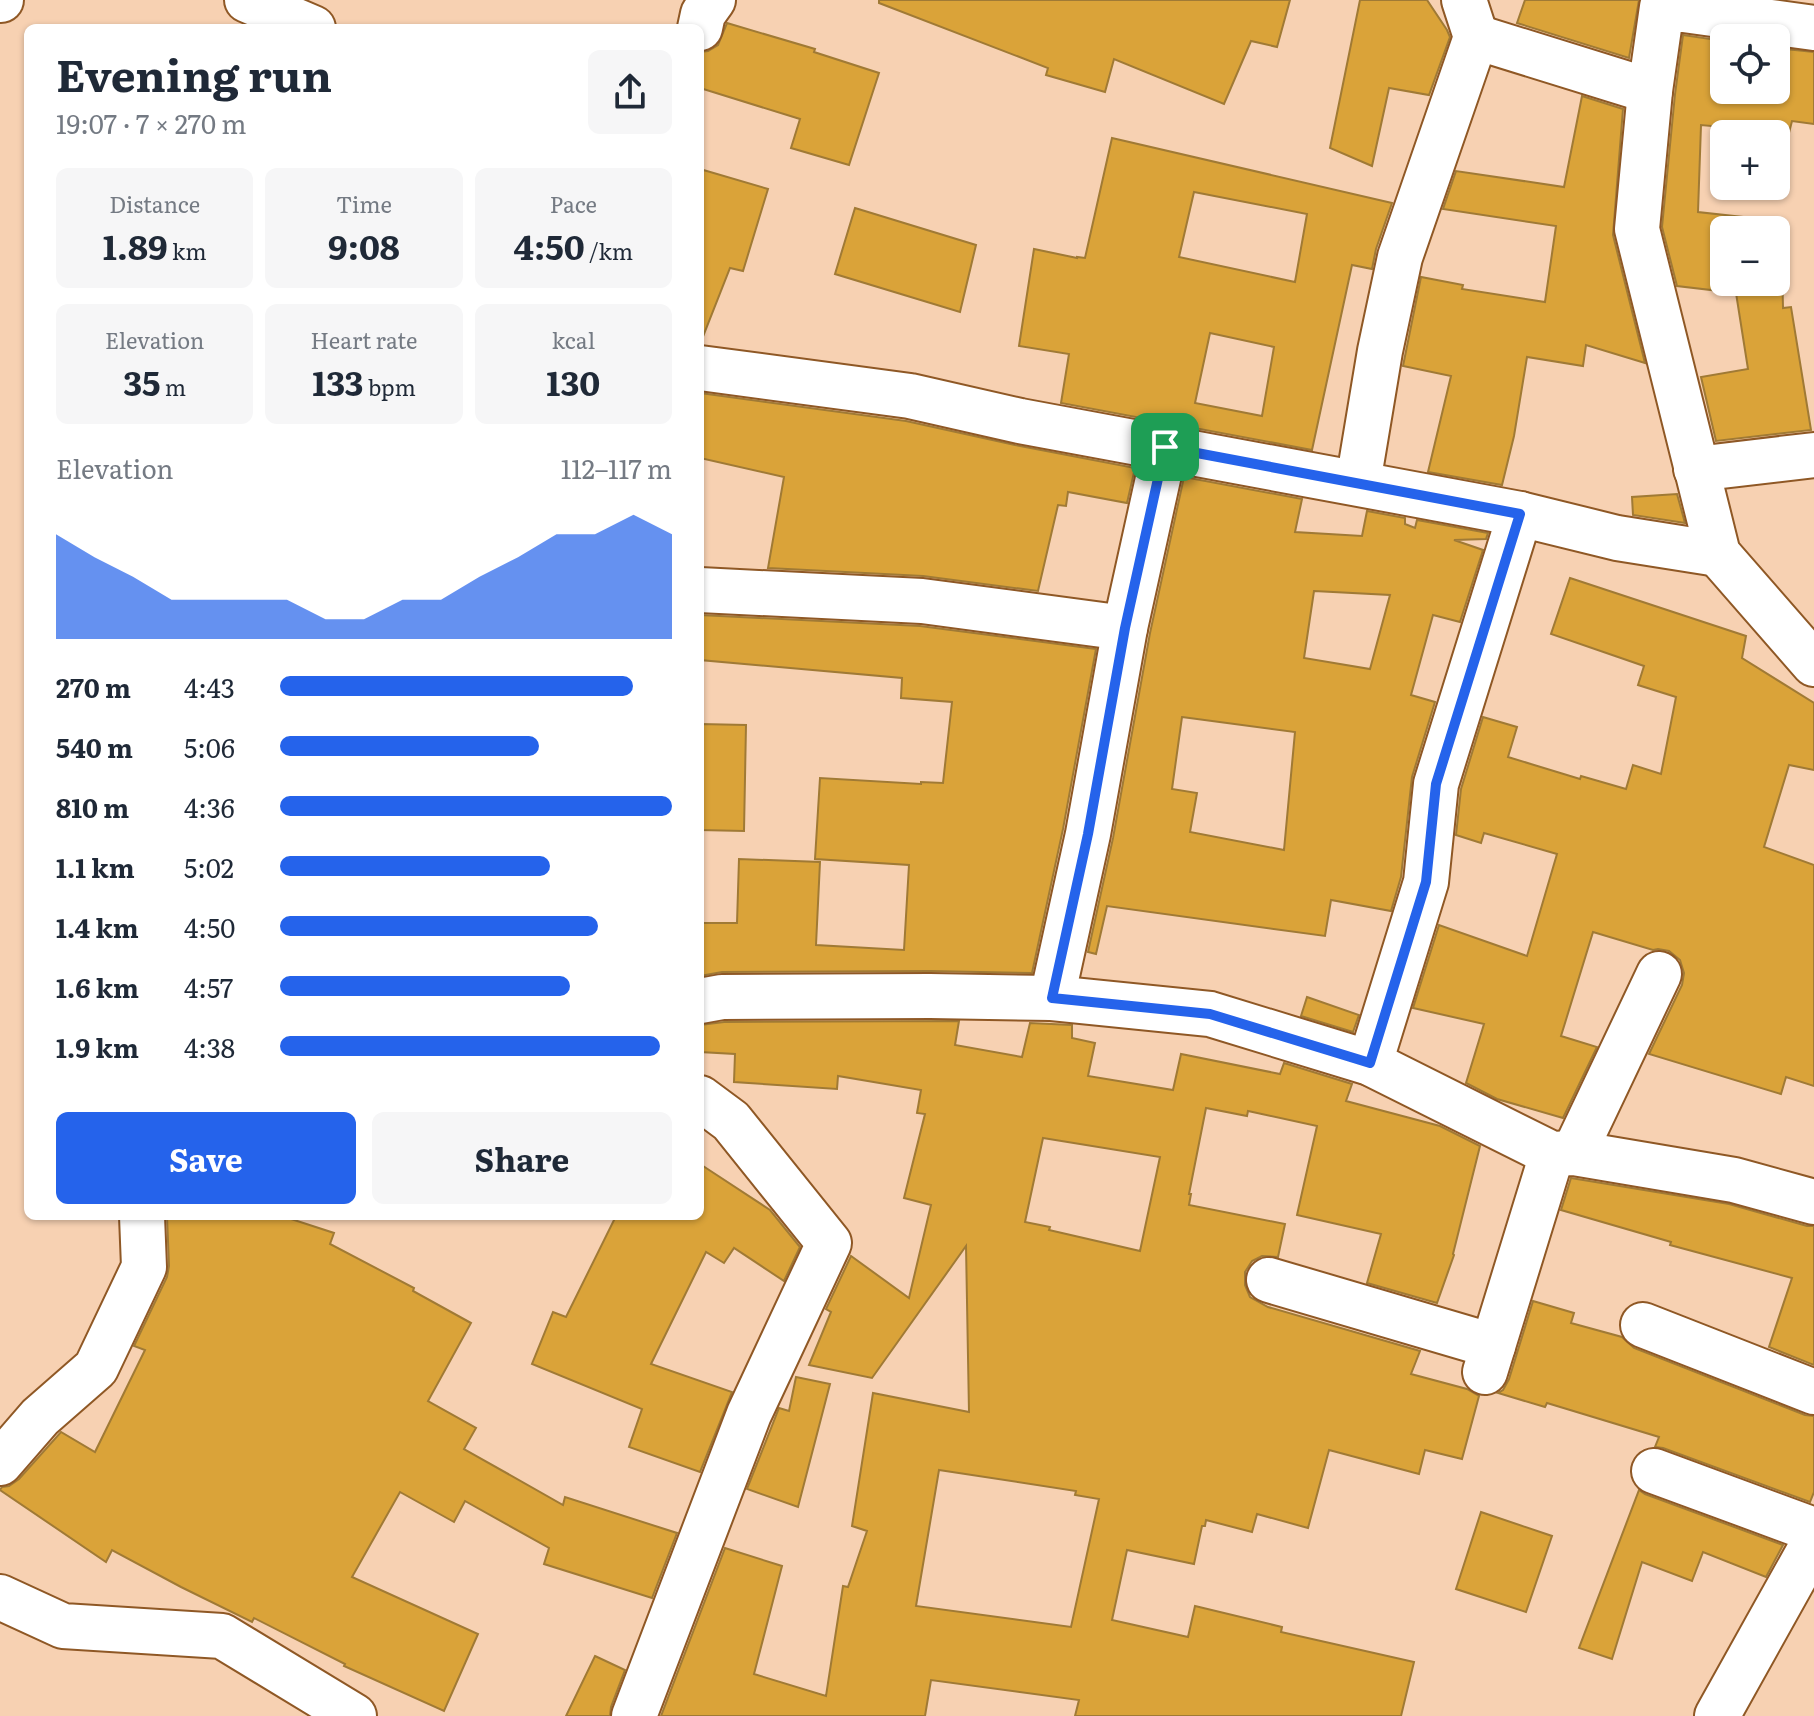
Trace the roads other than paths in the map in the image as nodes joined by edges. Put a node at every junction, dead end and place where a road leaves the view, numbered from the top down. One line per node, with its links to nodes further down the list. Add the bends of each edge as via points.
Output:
1 (247, 0): 4 (street)
2 (713, 0): 5 (street)
3 (1470, 19): 7 (street); 12 (street, via 1400,257)
4 (304, 24)
5 (701, 24)
6 (1814, 28): 7 (street, via 1662,7)
7 (1650, 91): 11 (street, via 1637,229)
8 (704, 369): 9 (street, via 910,396)
9 (1165, 447): 12 (street); 16 (street)
10 (1814, 455): 11 (street)
11 (1696, 469): 14 (street)
12 (1358, 483): 13 (street)
13 (1520, 514): 14 (street, via 1617,538); 21 (street, via 1436,784 1426,882)
14 (1718, 554): 17 (street)
15 (704, 590): 16 (street, via 922,601)
16 (1125, 628): 19 (street)
17 (1814, 664)
18 (1659, 974): 23 (street)
19 (1052, 998): 20 (street); 21 (street, via 1210,1014)
20 (704, 1000)
21 (1370, 1063): 23 (street)
22 (704, 1101): 35 (street, via 731,1121 829,1243 749,1414)
23 (1563, 1153): 24 (street, via 1734,1180); 26 (street, via 1489,1359)
24 (1814, 1202)
25 (142, 1220): 29 (street, via 144,1267 96,1368 40,1417)
26 (1269, 1280)
27 (1643, 1325): 28 (street)
28 (1814, 1392)
29 (0, 1463)
30 (1654, 1471): 31 (street)
31 (1814, 1530)
32 (1814, 1542): 36 (street)
33 (0, 1597): 34 (street, via 63,1626 222,1636)
34 (354, 1716)
35 (634, 1716)
36 (1717, 1716)

